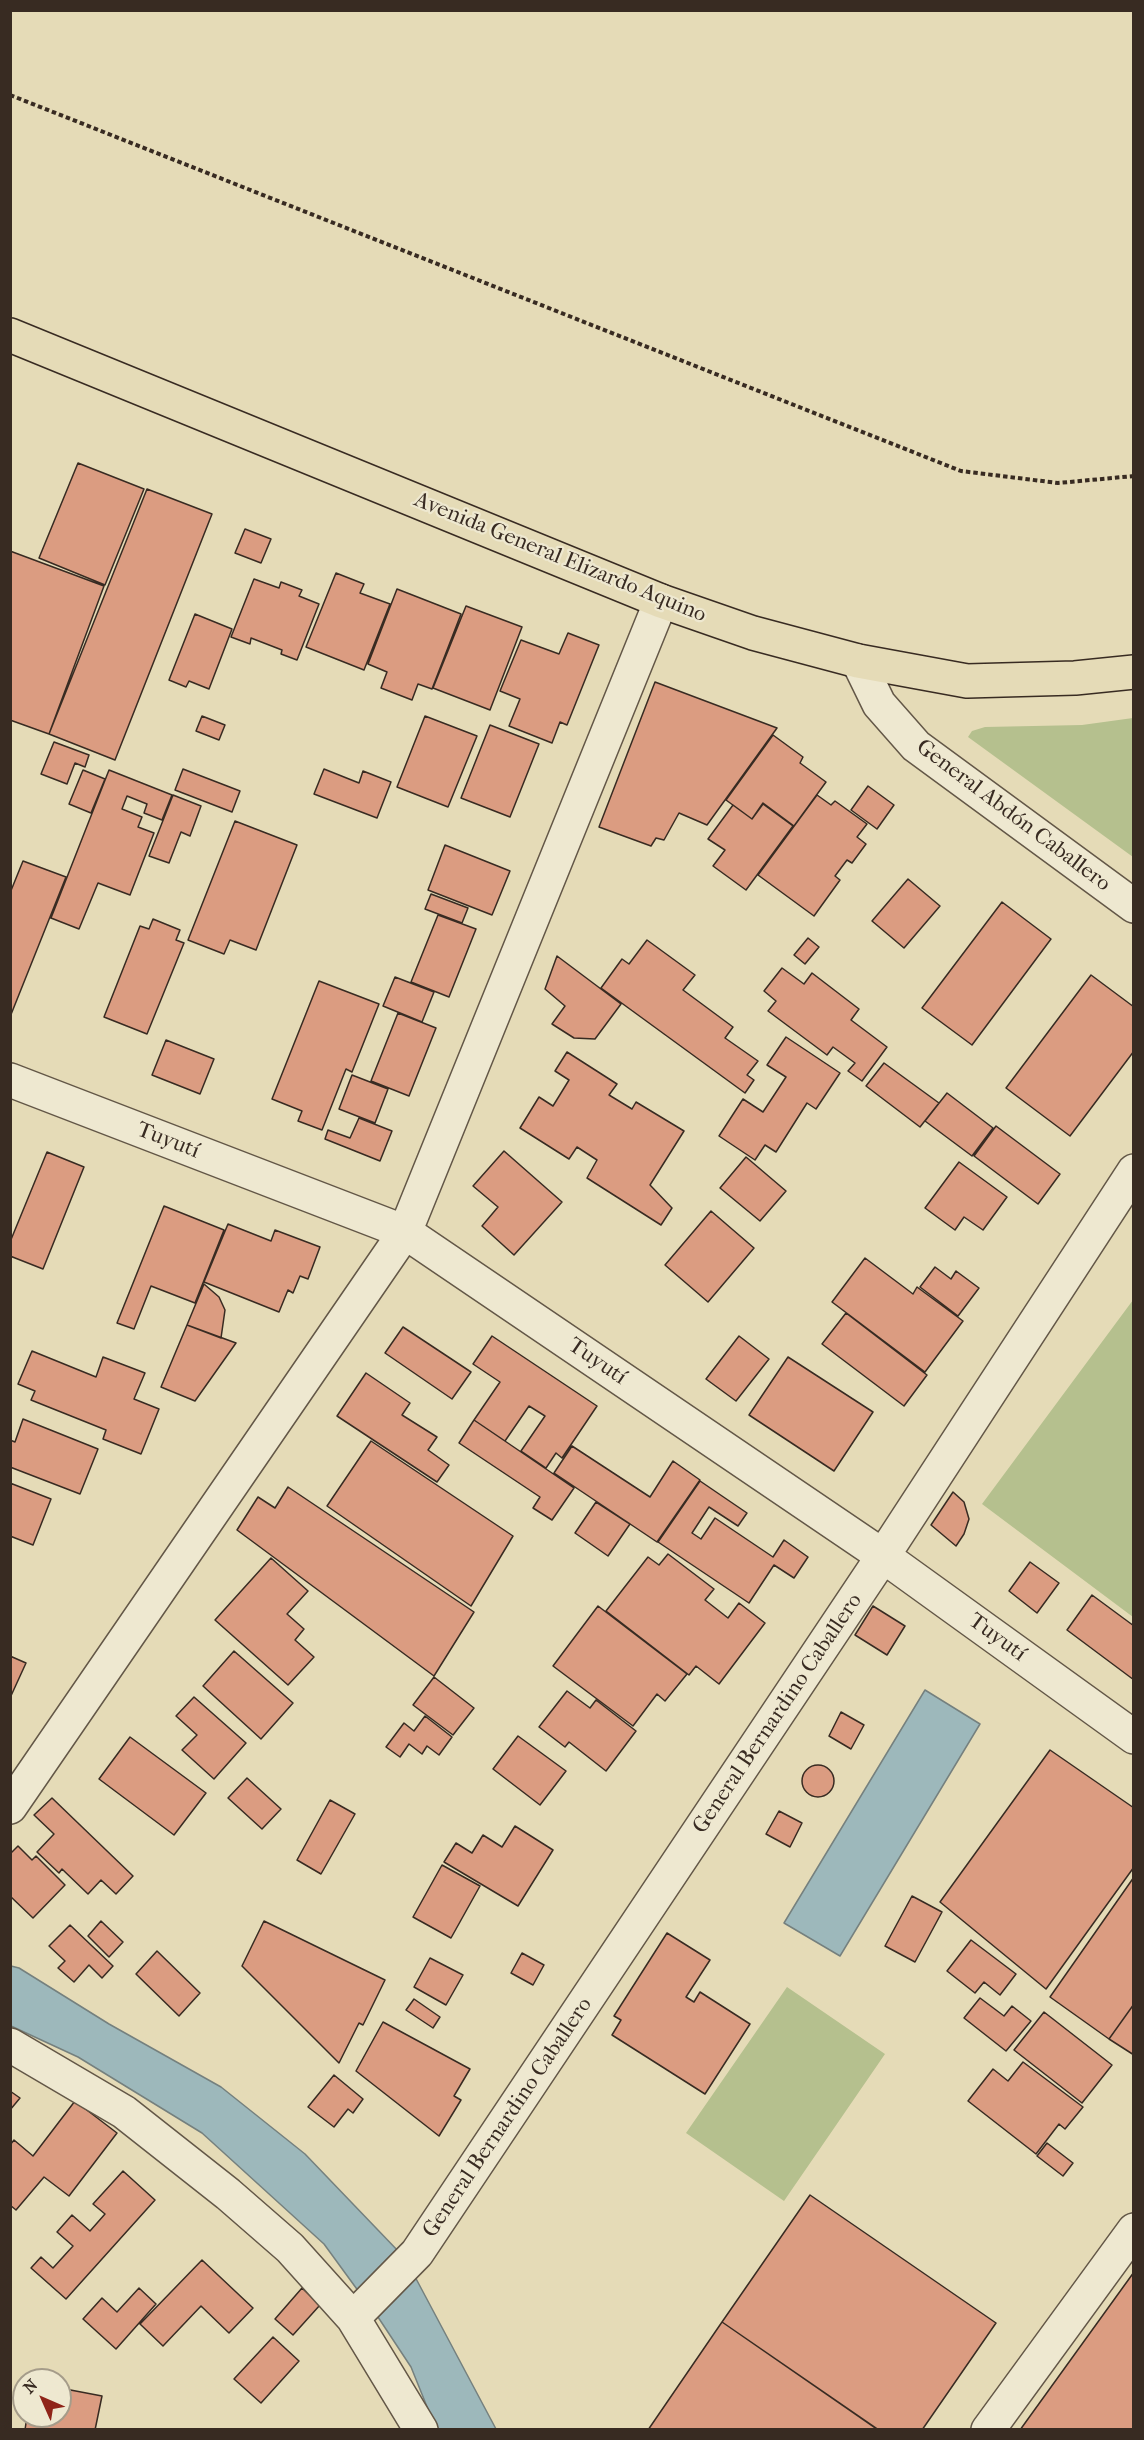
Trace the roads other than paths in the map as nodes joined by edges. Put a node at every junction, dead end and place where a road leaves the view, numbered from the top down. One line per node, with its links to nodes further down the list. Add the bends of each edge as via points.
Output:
1 (10, 335): 2 (main road, Avenida General Elizardo Aquino)
2 (661, 601): 3 (main road, Avenida General Elizardo Aquino, via 753,633); 8 (street)
3 (858, 661): 4 (main road, Avenida General Elizardo Aquino, via 967,681); 5 (street, General Abdón Caballero, via 879,704 916,746)
4 (1134, 672)
5 (1134, 906)
6 (10, 1080): 8 (street, Tuyutí)
7 (1134, 1171): 9 (street, General Bernardino Caballero)
8 (405, 1232): 9 (street, Tuyutí); 11 (street)
9 (883, 1556): 10 (street, Tuyutí); 14 (street, General Bernardino Caballero, via 417,2253)
10 (1134, 1737)
11 (10, 1807)
12 (10, 2045): 14 (street, via 124,2112 290,2248)
13 (1134, 2230): 16 (street)
14 (354, 2317): 15 (street)
15 (421, 2430)
16 (988, 2430)

